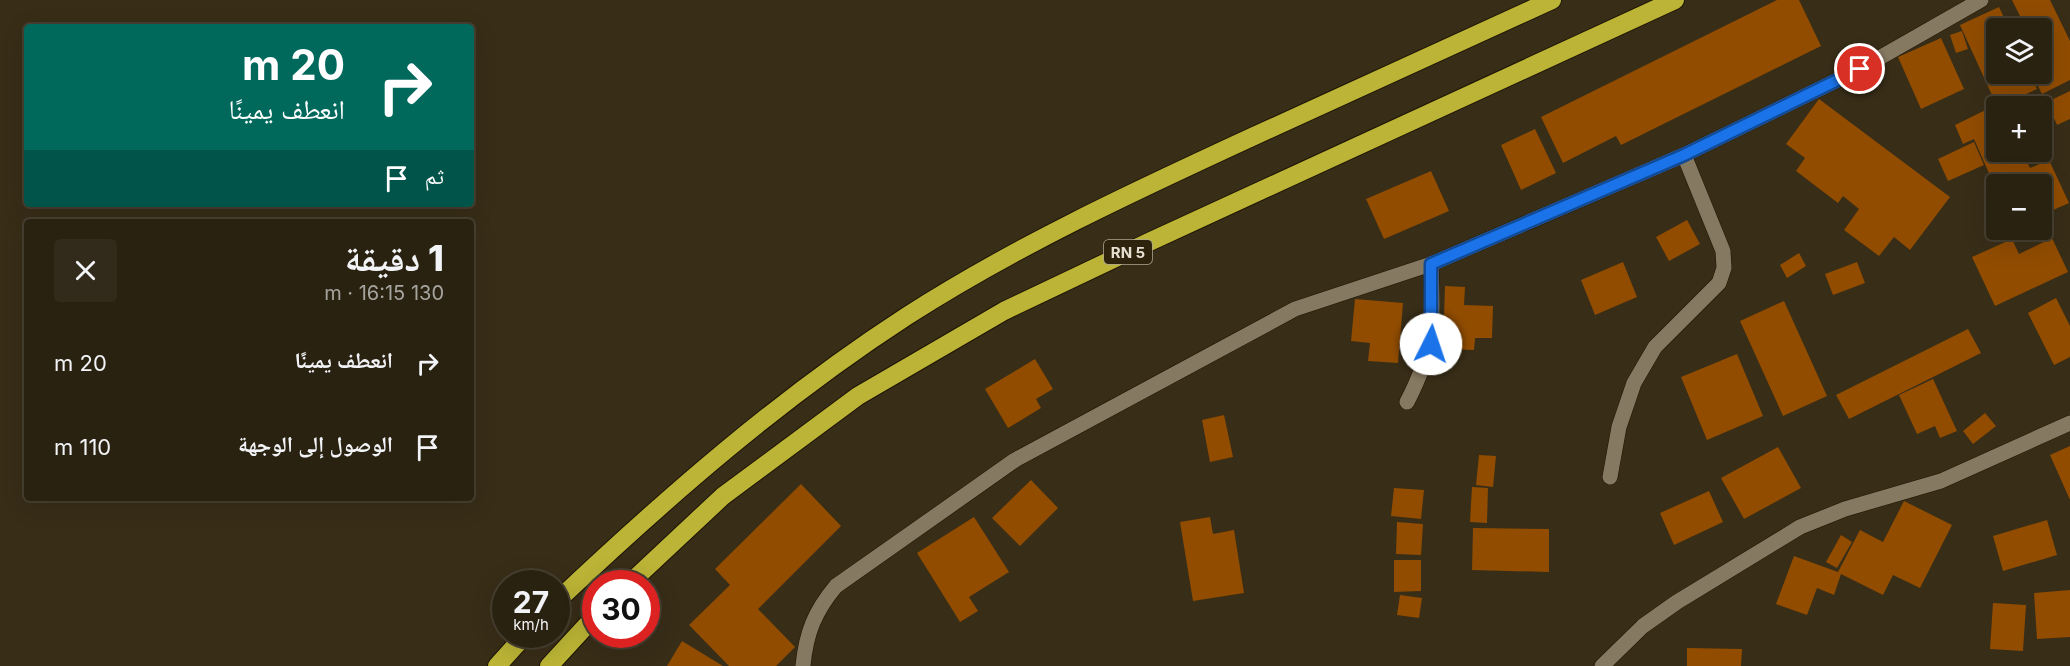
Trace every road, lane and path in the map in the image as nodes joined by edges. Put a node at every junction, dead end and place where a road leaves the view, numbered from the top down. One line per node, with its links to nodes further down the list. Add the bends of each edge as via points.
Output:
1 (1552, 0): 10 (highway, via 1120,198 910,314 836,364 683,483)
2 (1675, 0): 9 (highway, RN 5, via 1004,311 858,396 723,496)
3 (1981, 0): 4 (street, via 1860,69)
4 (1684, 155): 5 (street); 8 (street, via 1723,251 1724,268 1719,284 1656,348 1634,383 1619,427)
5 (1431, 264): 6 (street, via 1431,344); 15 (street, via 1295,309 1015,460 836,586 819,606 809,627)
6 (1407, 402)
7 (2070, 423): 16 (street, via 1941,481 1845,509 1800,527 1677,602 1643,626)
8 (1610, 477)
9 (644, 570)
10 (570, 589)
11 (582, 630): 14 (highway)
12 (513, 648): 13 (highway)
13 (497, 666)
14 (549, 666)
15 (803, 666)
16 (1602, 666)

